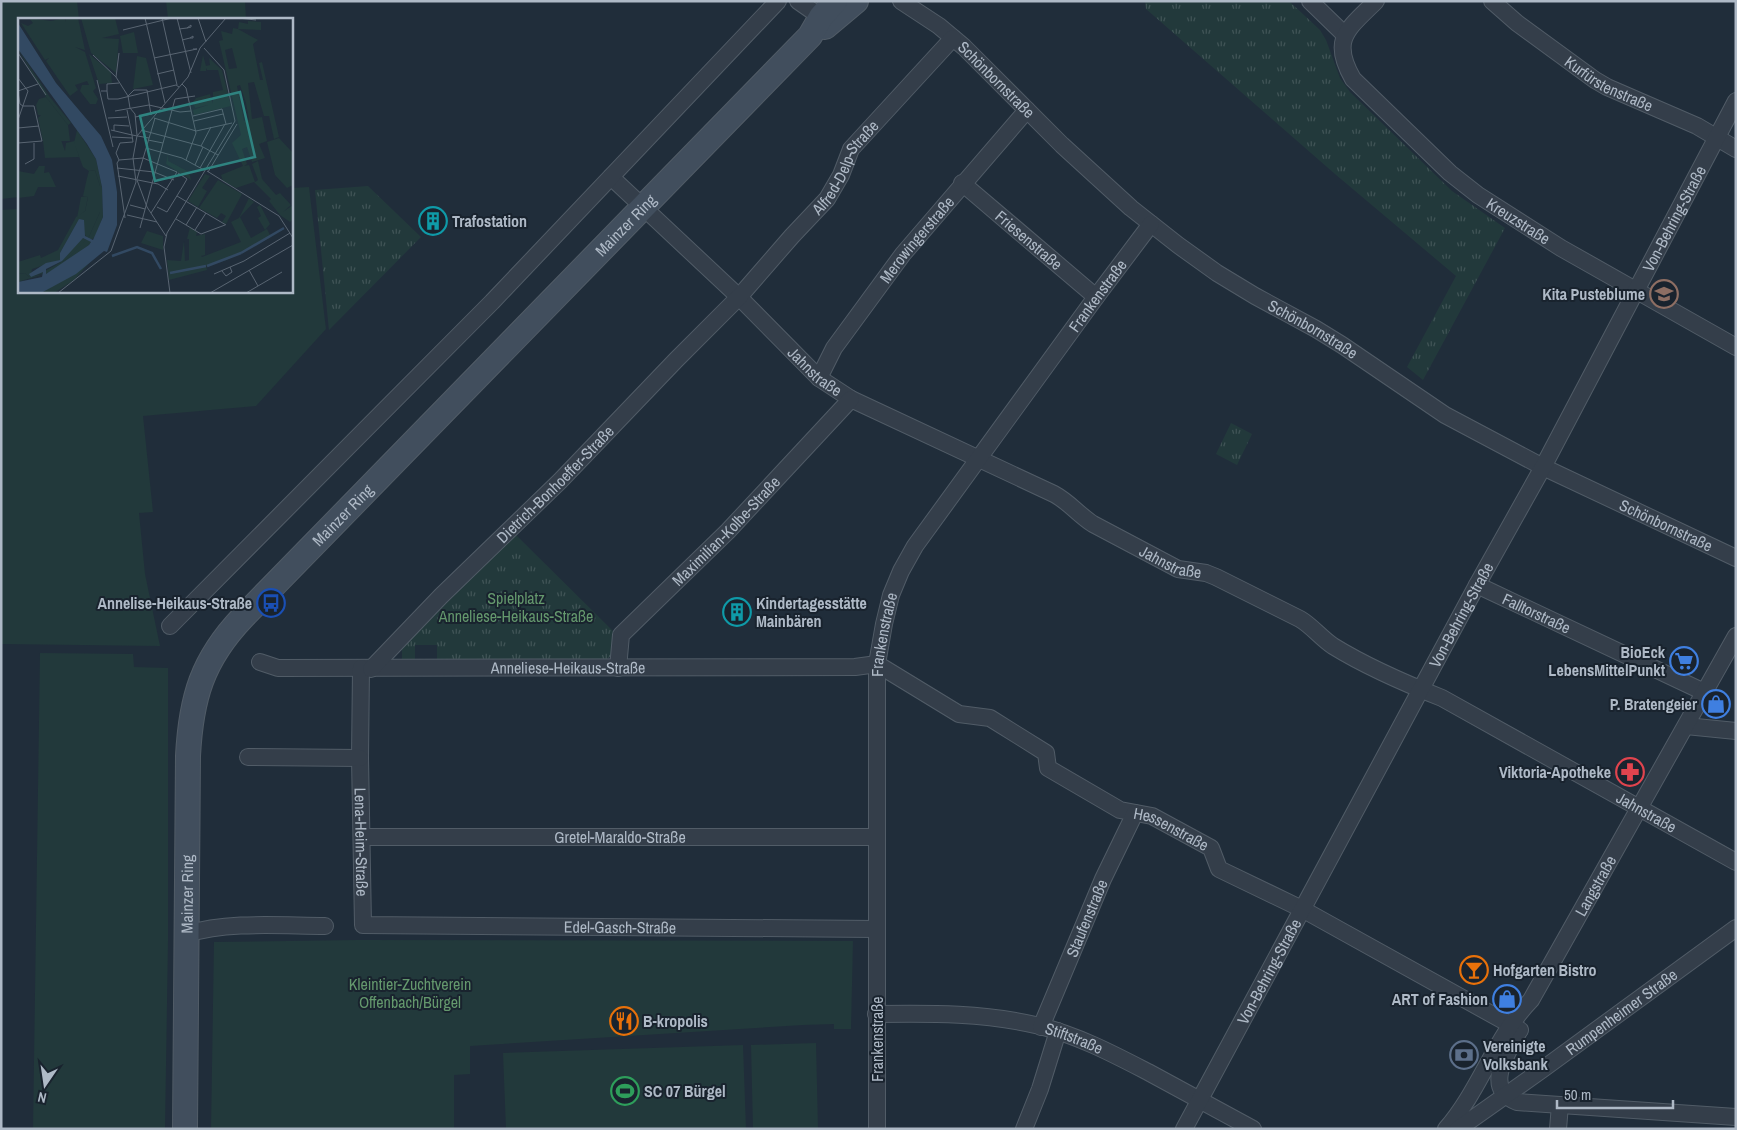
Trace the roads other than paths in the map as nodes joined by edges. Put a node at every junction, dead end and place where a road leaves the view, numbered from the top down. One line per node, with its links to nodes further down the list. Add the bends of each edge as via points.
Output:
1 (778, 1): 17 (street)
2 (798, 1): 9 (street)
3 (856, 1): 9 (street, Mainzer Ring, via 832,22)
4 (901, 1): 10 (street, Schönbornstraße)
5 (922, 1): 10 (street, Schönbornstraße)
6 (1310, 1): 12 (street)
7 (1376, 1): 12 (street, via 1352,25)
8 (1492, 1): 15 (street, Kurfürstenstraße, via 1516,24 1595,80)
9 (822, 18): 19 (street, Mainzer Ring)
10 (939, 26): 11 (street, Schönbornstraße)
11 (953, 38): 14 (street, Schönbornstraße); 22 (street, Alfred-Delp-Straße, via 851,149 827,199)
12 (1343, 42): 21 (street, Kreuzstraße, via 1345,65 1353,79 1462,184)
13 (1736, 101): 15 (street, Von-Behring-Straße)
14 (1027, 110): 18 (street, Merowingerstraße); 20 (street, Schönbornstraße, via 1082,164)
15 (1717, 137): 16 (street, Kurfürstenstraße); 21 (street, Von-Behring-Straße)
16 (1736, 150)
17 (611, 177): 19 (street, Jahnstraße); 31 (street, via 492,302)
18 (962, 183): 23 (street, Friesenstraße); 25 (street, Merowingerstraße, via 887,274 834,348)
19 (644, 208): 22 (street, Jahnstraße); 53 (street, Mainzer Ring, via 233,627 212,656 197,691 190,728)
20 (1151, 224): 23 (street, Frankenstraße); 28 (street, Schönbornstraße, via 1217,273 1336,341 1436,409)
21 (1636, 292): 24 (street, Kreuzstraße); 28 (street, Von-Behring-Straße)
22 (739, 297): 25 (street, Jahnstraße); 35 (street, Dietrich-Bonhoeffer-Straße, via 560,481)
23 (1096, 297): 27 (street, Frankenstraße)
24 (1736, 347)
25 (819, 378): 26 (street, Jahnstraße)
26 (851, 399): 27 (street, Jahnstraße); 36 (street, Maximilian-Kolbe-Straße, via 728,531 621,635)
27 (979, 458): 34 (street, Frankenstraße, via 901,571 887,608); 37 (street, Jahnstraße, via 1061,498 1093,524 1173,567 1216,577 1300,618 1334,646)
28 (1543, 467): 29 (street, Schönbornstraße); 30 (street, Von-Behring-Straße)
29 (1736, 558)
30 (1477, 585): 37 (street, Von-Behring-Straße); 38 (street, Falltorstraße)
31 (170, 626)
32 (1736, 636): 38 (street, Langstraße)
33 (260, 662): 35 (street, Anneliese-Heikaus-Straße, via 278,668)
34 (878, 664): 36 (street, Anneliese-Heikaus-Straße, via 854,667); 44 (street, Hessenstraße, via 959,714 990,718 1046,753 1048,768 1120,810); 46 (street, Frankenstraße)
35 (366, 668): 36 (street, Anneliese-Heikaus-Straße); 42 (street, Lena-Heim-Straße)
36 (618, 668)
37 (1422, 690): 43 (street, Jahnstraße); 48 (street, Von-Behring-Straße)
38 (1704, 692): 39 (street, Langstraße)
39 (1686, 726): 40 (street); 43 (street, Langstraße)
40 (1736, 731)
41 (248, 757): 42 (street)
42 (360, 758): 45 (street, Lena-Heim-Straße)
43 (1640, 808): 47 (street, Jahnstraße); 56 (street, Langstraße)
44 (1135, 813): 48 (street, Hessenstraße, via 1152,816 1211,848 1219,869); 55 (street, Staufenstraße)
45 (362, 837): 46 (street, Gretel-Maraldo-Straße); 49 (street, Lena-Heim-Straße)
46 (876, 837): 52 (street, Frankenstraße)
47 (1736, 862)
48 (1302, 909): 56 (street, Hessenstraße); 59 (street, Von-Behring-Straße)
49 (363, 925): 52 (street, Edel-Gasch-Straße)
50 (325, 926): 53 (street, via 237,926)
51 (1736, 928): 58 (street, Rumpenheimer Straße)
52 (876, 929): 54 (street, Frankenstraße)
53 (188, 934): 62 (street, Mainzer Ring)
54 (876, 1014): 55 (street, Stiftstraße, via 972,1015); 63 (street, Frankenstraße)
55 (1040, 1026): 57 (street, Stiftstraße)
56 (1516, 1027): 58 (street, via 1499,1074 1499,1084); 67 (street, Langstraße)
57 (1058, 1031): 59 (street, Stiftstraße, via 1094,1045); 64 (street)
58 (1506, 1096): 60 (street, via 1516,1102); 68 (street, Rumpenheimer Straße)
59 (1200, 1099): 65 (street, Von-Behring-Straße); 66 (street, Stiftstraße)
60 (1560, 1105): 61 (street); 69 (street)
61 (1736, 1117)
62 (185, 1129)
63 (877, 1129)
64 (1024, 1129)
65 (1184, 1129)
66 (1252, 1129)
67 (1446, 1129)
68 (1458, 1129)
69 (1558, 1129)

